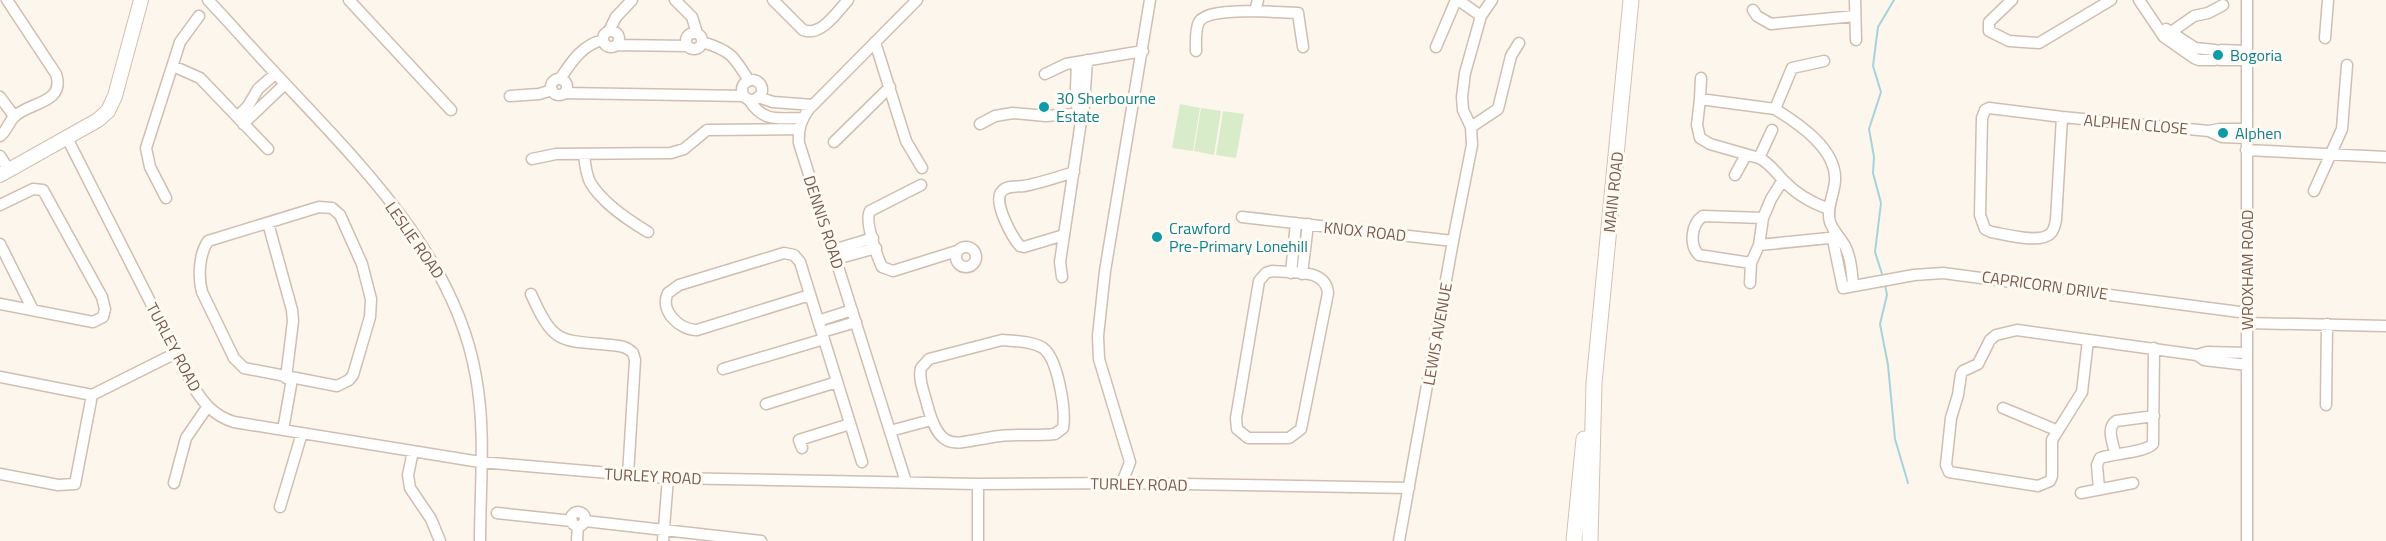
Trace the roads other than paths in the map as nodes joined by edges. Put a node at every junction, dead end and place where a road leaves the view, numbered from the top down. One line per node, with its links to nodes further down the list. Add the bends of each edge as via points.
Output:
1 (7, 0): 59 (street, via 58,80 54,95)
2 (141, 0): 69 (street, via 110,108)
3 (349, 0): 58 (street)
4 (632, 0): 27 (street)
5 (675, 0): 28 (street, via 692,17)
6 (773, 0): 7 (street, via 808,32 820,29)
7 (849, 0)
8 (917, 0): 31 (street)
9 (1150, 0): 35 (street)
10 (1457, 0): 24 (street); 34 (street)
11 (1492, 0): 24 (street, LEWIS AVENUE)
12 (1631, 0): 128 (main road, MAIN ROAD)
13 (1854, 0): 25 (street)
14 (2012, 0): 15 (street, via 1989,22 1989,31 2001,39 2032,44)
15 (2111, 0)
16 (2139, 0): 26 (street, via 2157,26)
17 (2247, 0): 37 (street, WROXHAM ROAD)
18 (2328, 0): 29 (street)
19 (211, 1): 42 (street, LESLIE ROAD)
20 (2223, 4): 26 (street)
21 (1256, 6): 33 (street, via 1298,13); 36 (street, via 1205,16 1197,26)
22 (1753, 10): 25 (street, via 1771,24)
23 (199, 16): 41 (street, via 180,42)
24 (1482, 16): 66 (street, LEWIS AVENUE, via 1462,88)
25 (1855, 16): 30 (street)
26 (2167, 33): 37 (street, via 2199,60)
27 (606, 35): 28 (street, via 615,31 620,41 617,45 692,49 697,48); 44 (street, via 577,54)
28 (699, 38): 46 (street, via 732,56)
29 (2325, 38)
30 (1856, 40)
31 (875, 42): 48 (street); 56 (street)
32 (1519, 43): 66 (street, via 1511,56 1498,109)
33 (1303, 46)
34 (1436, 47)
35 (1143, 51): 38 (street); 151 (street, via 1105,271 1098,336 1099,360 1130,462)
36 (1196, 51)
37 (2246, 55): 70 (street, WROXHAM ROAD)
38 (1082, 61): 43 (street); 60 (street)
39 (1824, 61): 57 (street, via 1792,68)
40 (2347, 65): 73 (street, via 2343,123)
41 (173, 66): 63 (street, via 200,78); 87 (street, via 146,148)
42 (275, 74): 47 (street, LESLIE ROAD); 63 (street, via 258,89)
43 (1045, 74)
44 (560, 78): 49 (street, via 552,82); 50 (street, via 567,83)
45 (1701, 78): 54 (street)
46 (748, 81): 53 (street, via 742,87); 53 (street, via 760,85 761,92)
47 (285, 84): 63 (street); 144 (street, LESLIE ROAD, via 345,147 412,230 448,290 464,328 476,375)
48 (890, 87): 71 (street); 80 (street, via 906,141)
49 (552, 90): 50 (street, via 558,95); 51 (street)
50 (565, 93): 53 (street)
51 (510, 96)
52 (0, 97): 59 (street)
53 (751, 98): 55 (street); 62 (street, via 756,111)
54 (1700, 99): 57 (street); 75 (street, via 1700,138)
55 (781, 102): 56 (street); 62 (street)
56 (813, 105): 65 (street)
57 (1775, 109): 89 (street, via 1806,131 1830,161 1835,176)
58 (451, 110)
59 (14, 116): 68 (street)
60 (1081, 116): 64 (street, via 1013,113); 82 (street)
61 (2062, 117): 61 (street, ALPHEN CLOSE, via 2054,230 2036,239 1985,229 1980,215 1983,113 1993,107); 70 (street, ALPHEN CLOSE, via 2210,131)
62 (778, 118): 65 (street)
63 (240, 120): 72 (street)
64 (980, 123)
65 (801, 124): 74 (street, via 707,130 684,149 670,153); 103 (street, DENNIS ROAD, via 799,143)
66 (1471, 127): 98 (street, LEWIS AVENUE, via 1472,145)
67 (1772, 130): 78 (street)
68 (0, 136)
69 (68, 138): 81 (street); 120 (street, TURLEY ROAD)
70 (2246, 140): 73 (street, ALPHEN CLOSE); 113 (street, WROXHAM ROAD)
71 (834, 142)
72 (268, 149)
73 (2335, 154): 77 (street, ALPHEN CLOSE); 86 (street)
74 (584, 155): 79 (street, via 556,154); 95 (street, via 591,183 603,198)
75 (1746, 155): 78 (street); 83 (street)
76 (0, 156): 81 (street)
77 (2386, 157)
78 (1759, 158): 84 (street)
79 (532, 159)
80 (922, 168)
81 (3, 172)
82 (1074, 172): 96 (street); 96 (street, via 1008,188 999,197 1001,211 1020,246)
83 (1735, 175)
84 (1783, 180): 89 (street, via 1805,198); 91 (street)
85 (921, 185): 99 (street, via 870,211 867,219)
86 (2314, 191)
87 (166, 198)
88 (0, 205): 111 (street, via 33,189 47,194 105,309 103,317 93,322)
89 (1829, 209): 97 (street)
90 (1242, 217): 93 (street, KNOX ROAD)
91 (1763, 218): 101 (street); 104 (street, via 1703,216 1694,228 1693,243 1699,255)
92 (268, 223): 126 (street, via 292,310); 126 (street, via 208,241 200,281 240,365); 126 (street, via 319,207 336,210 363,264 371,299 370,317 349,380 337,386)
93 (1296, 223): 94 (street, KNOX ROAD); 105 (street)
94 (1308, 225): 98 (street, KNOX ROAD); 105 (street)
95 (648, 232)
96 (1064, 235): 106 (street)
97 (1835, 236): 101 (street); 113 (street, CAPRICORN DRIVE, via 1848,287 1936,273 1960,274)
98 (1453, 241): 154 (street, LEWIS AVENUE)
99 (874, 243): 102 (street, via 882,267 893,271); 103 (street)
100 (0, 244): 111 (street)
101 (1759, 245): 104 (street)
102 (957, 251)
103 (834, 255): 112 (street, DENNIS ROAD)
104 (1751, 263): 107 (street)
105 (1297, 273): 105 (street, via 1269,272 1259,281 1236,422 1239,432 1248,438 1289,438 1303,424 1328,293 1320,276)
106 (1062, 277)
107 (1750, 283)
108 (531, 294): 147 (street, via 547,325 561,339 622,346 633,353)
109 (810, 295): 109 (street, via 800,262 789,252 679,285 668,293 665,303 680,325 697,330); 117 (street)
110 (0, 304): 111 (street)
111 (33, 310)
112 (852, 310): 114 (street, DENNIS ROAD); 117 (street)
113 (2247, 318): 115 (street, CAPRICORN DRIVE); 121 (street, WROXHAM ROAD)
114 (856, 322): 117 (street); 137 (street, DENNIS ROAD)
115 (2327, 324): 116 (street, CAPRICORN DRIVE); 131 (street)
116 (2386, 326)
117 (821, 331): 124 (street); 127 (street)
118 (2088, 340): 119 (street); 139 (street, via 2082,392); 139 (street, via 2026,330 2008,331 1990,340 1978,364 1961,374 1951,418 1947,470 1953,475 2042,485 2052,476 2051,445)
119 (2154, 348): 122 (street); 135 (street)
120 (176, 353): 129 (street); 132 (street, TURLEY ROAD)
121 (2247, 353): 122 (street); 123 (street, WROXHAM ROAD)
122 (2197, 355): 123 (street, via 2204,360)
123 (2247, 365): 169 (street, WROXHAM ROAD)
124 (723, 369)
125 (0, 377): 129 (street)
126 (289, 378): 138 (street)
127 (837, 382): 130 (street); 136 (street)
128 (1594, 383): 167 (main road, MAIN ROAD, via 1587,410); 168 (main road, MAIN ROAD)
129 (92, 395): 146 (street, via 75,484 58,485)
130 (766, 404)
131 (2326, 405)
132 (208, 406): 138 (street, TURLEY ROAD, via 227,420); 150 (street, via 186,438)
133 (2002, 408): 139 (street)
134 (930, 416): 134 (street, via 920,373 929,359 1002,340 1034,344 1049,355 1064,418 1059,432 996,436 964,443 940,436); 137 (street)
135 (2154, 416): 143 (street, via 2155,438 2151,447); 143 (street, via 2112,424)
136 (850, 424): 141 (street, via 800,440); 145 (street)
137 (889, 428): 149 (street, DENNIS ROAD)
138 (283, 430): 140 (street, TURLEY ROAD)
139 (2056, 430)
140 (302, 433): 142 (street, TURLEY ROAD); 157 (street)
141 (802, 448)
142 (414, 452): 144 (street, TURLEY ROAD); 161 (street, via 408,475 410,488 431,519)
143 (2115, 453): 155 (street, via 2097,462)
144 (480, 462): 147 (street, TURLEY ROAD); 162 (street, LESLIE ROAD)
145 (862, 462)
146 (0, 474)
147 (628, 475): 148 (street, TURLEY ROAD)
148 (668, 478): 149 (street, TURLEY ROAD); 160 (street)
149 (906, 482): 153 (street, TURLEY ROAD)
150 (174, 483)
151 (1122, 483): 153 (street, TURLEY ROAD); 154 (street, TURLEY ROAD)
152 (2133, 483): 155 (street)
153 (978, 484): 165 (street)
154 (1409, 488): 166 (street, LEWIS AVENUE)
155 (2099, 489): 156 (street)
156 (2081, 492)
157 (280, 507)
158 (497, 513): 159 (street)
159 (578, 523): 160 (street); 163 (street)
160 (663, 536): 164 (street)
161 (440, 541)
162 (480, 541)
163 (577, 541)
164 (761, 541)
165 (978, 541)
166 (1399, 541)
167 (1574, 541)
168 (1590, 541)
169 (2247, 541)

